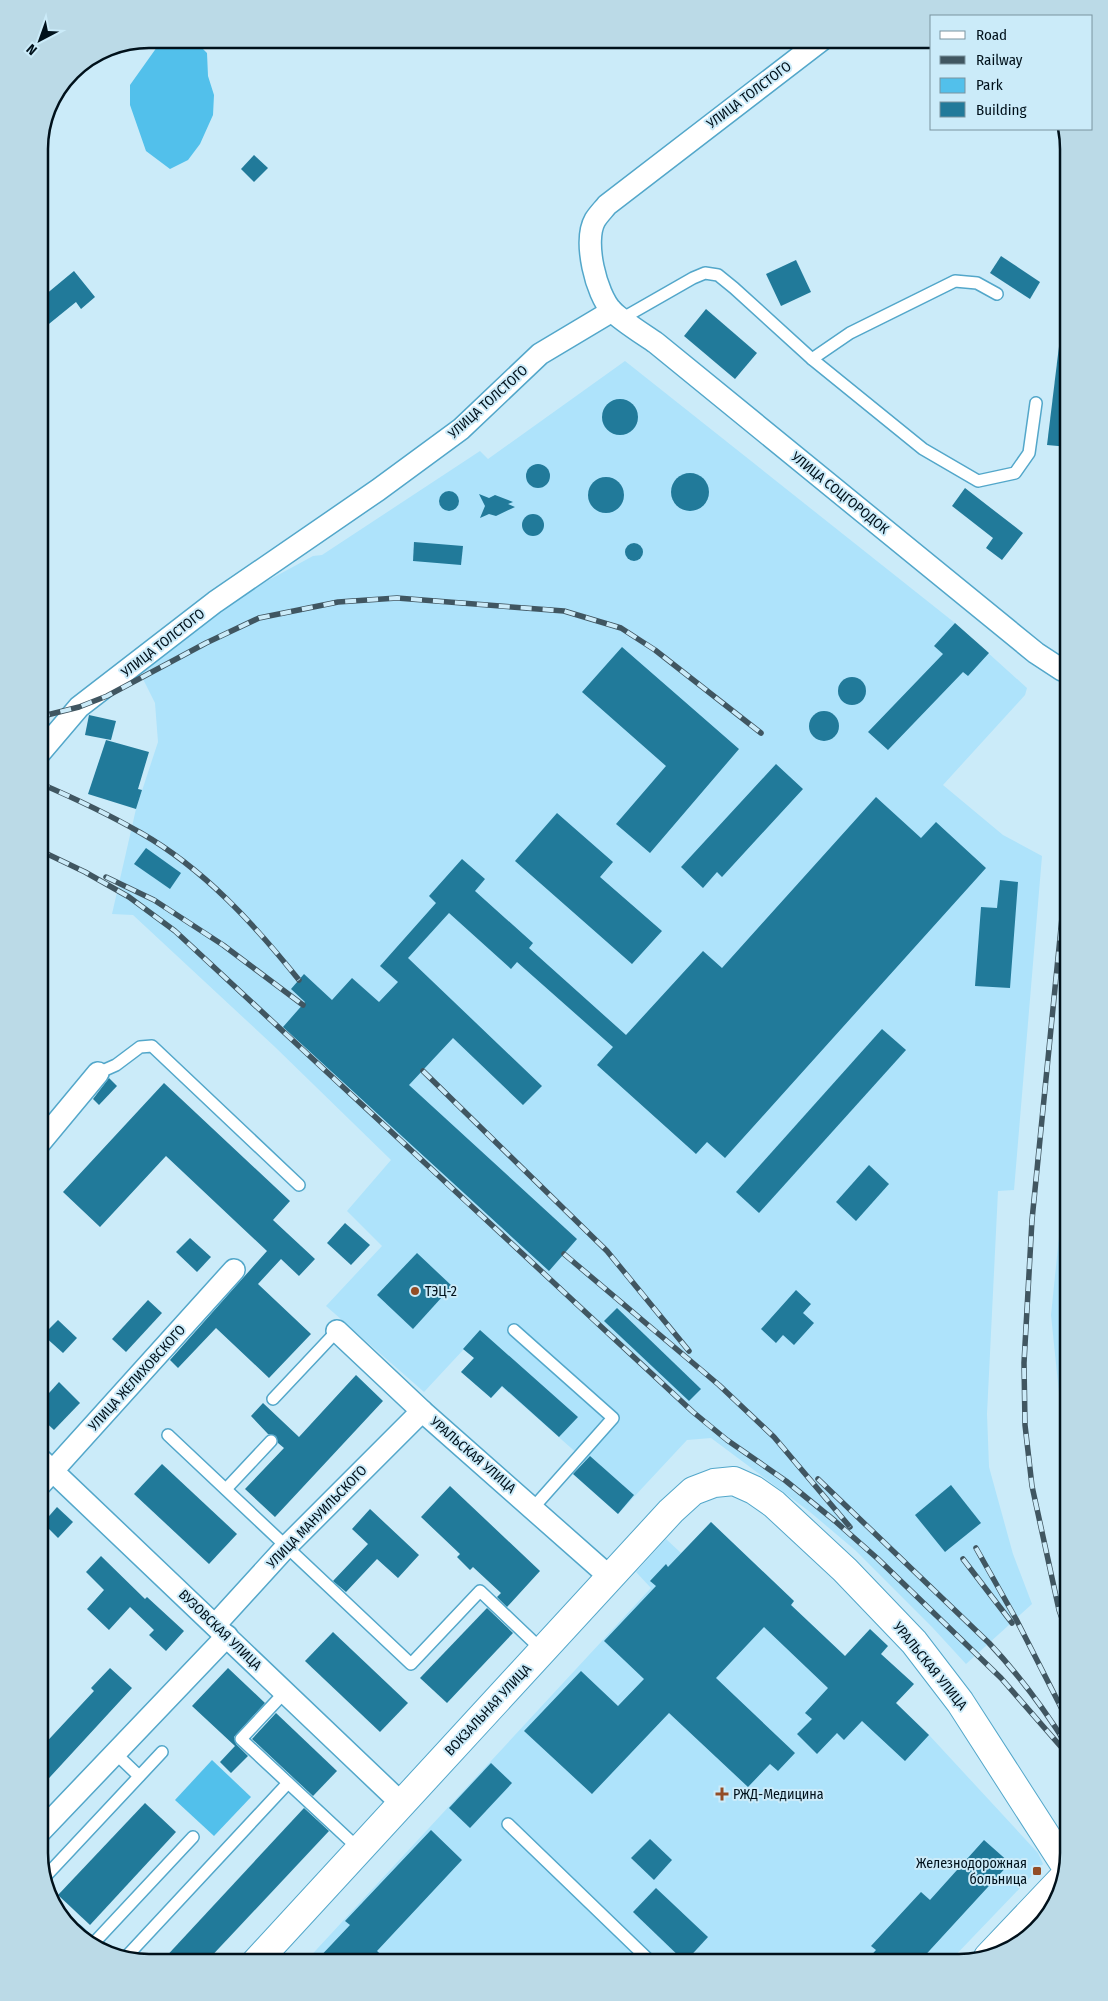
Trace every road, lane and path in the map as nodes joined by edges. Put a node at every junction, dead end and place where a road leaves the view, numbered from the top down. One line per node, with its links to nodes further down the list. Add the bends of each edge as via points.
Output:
1 (811, 48): 3 (street, УЛИЦА ТОЛСТОГО, via 607,205 594,221 590,240 593,266 602,294)
2 (997, 294): 4 (lane, via 978,283 955,281 850,333)
3 (618, 315): 4 (lane, via 705,273 718,275); 6 (street, УЛИЦА СОЦГОРОДОК, via 1036,653); 7 (street, УЛИЦА ТОЛСТОГО, via 540,354 461,429 215,602 79,707)
4 (812, 358): 5 (lane, via 923,449 978,481 1015,473 1029,453)
5 (1036, 403)
6 (1060, 669)
7 (48, 743)
8 (98, 1073): 9 (street); 10 (lane, via 116,1065 140,1047 152,1046)
9 (48, 1133)
10 (299, 1185)
11 (234, 1270): 18 (street, УЛИЦА ЖЕЛИХОВСКОГО)
12 (514, 1330): 22 (lane, via 613,1418)
13 (337, 1331): 14 (lane); 15 (street, УРАЛЬСКАЯ УЛИЦА)
14 (273, 1399)
15 (422, 1411): 22 (street, УРАЛЬСКАЯ УЛИЦА); 23 (street, УЛИЦА МАНУИЛЬСКОГО)
16 (168, 1435): 21 (lane)
17 (271, 1441): 21 (lane)
18 (48, 1462)
19 (48, 1466): 25 (street, ВУЗОВСКАЯ УЛИЦА)
20 (734, 1481): 24 (street, ВОКЗАЛЬНАЯ УЛИЦА, via 714,1483 693,1491); 37 (street, УРАЛЬСКАЯ УЛИЦА, via 774,1504 845,1570 914,1642 960,1702)
21 (226, 1489): 23 (lane)
22 (533, 1508): 24 (street, УРАЛЬСКАЯ УЛИЦА)
23 (287, 1546): 25 (street, УЛИЦА МАНУИЛЬСКОГО); 26 (lane, via 411,1664 480,1591)
24 (611, 1578): 26 (street, ВОКЗАЛЬНАЯ УЛИЦА)
25 (221, 1630): 27 (street, ВУЗОВСКАЯ УЛИЦА); 29 (street, УЛИЦА МАНУИЛЬСКОГО)
26 (543, 1651): 32 (street, ВОКЗАЛЬНАЯ УЛИЦА)
27 (285, 1692): 31 (lane, via 241,1739); 32 (street, ВУЗОВСКАЯ УЛИЦА)
28 (162, 1752): 30 (lane)
29 (115, 1753): 30 (lane); 33 (street, УЛИЦА МАНУИЛЬСКОГО)
30 (139, 1776): 38 (lane)
31 (288, 1783): 36 (lane); 42 (lane)
32 (401, 1803): 36 (street, ВОКЗАЛЬНАЯ УЛИЦА)
33 (48, 1824)
34 (508, 1824): 44 (lane)
35 (192, 1837): 40 (lane)
36 (359, 1849): 43 (street, ВОКЗАЛЬНАЯ УЛИЦА)
37 (1060, 1857)
38 (49, 1872)
39 (1054, 1887): 41 (street)
40 (98, 1939)
41 (997, 1946)
42 (131, 1952)
43 (264, 1953)
44 (642, 1954)

